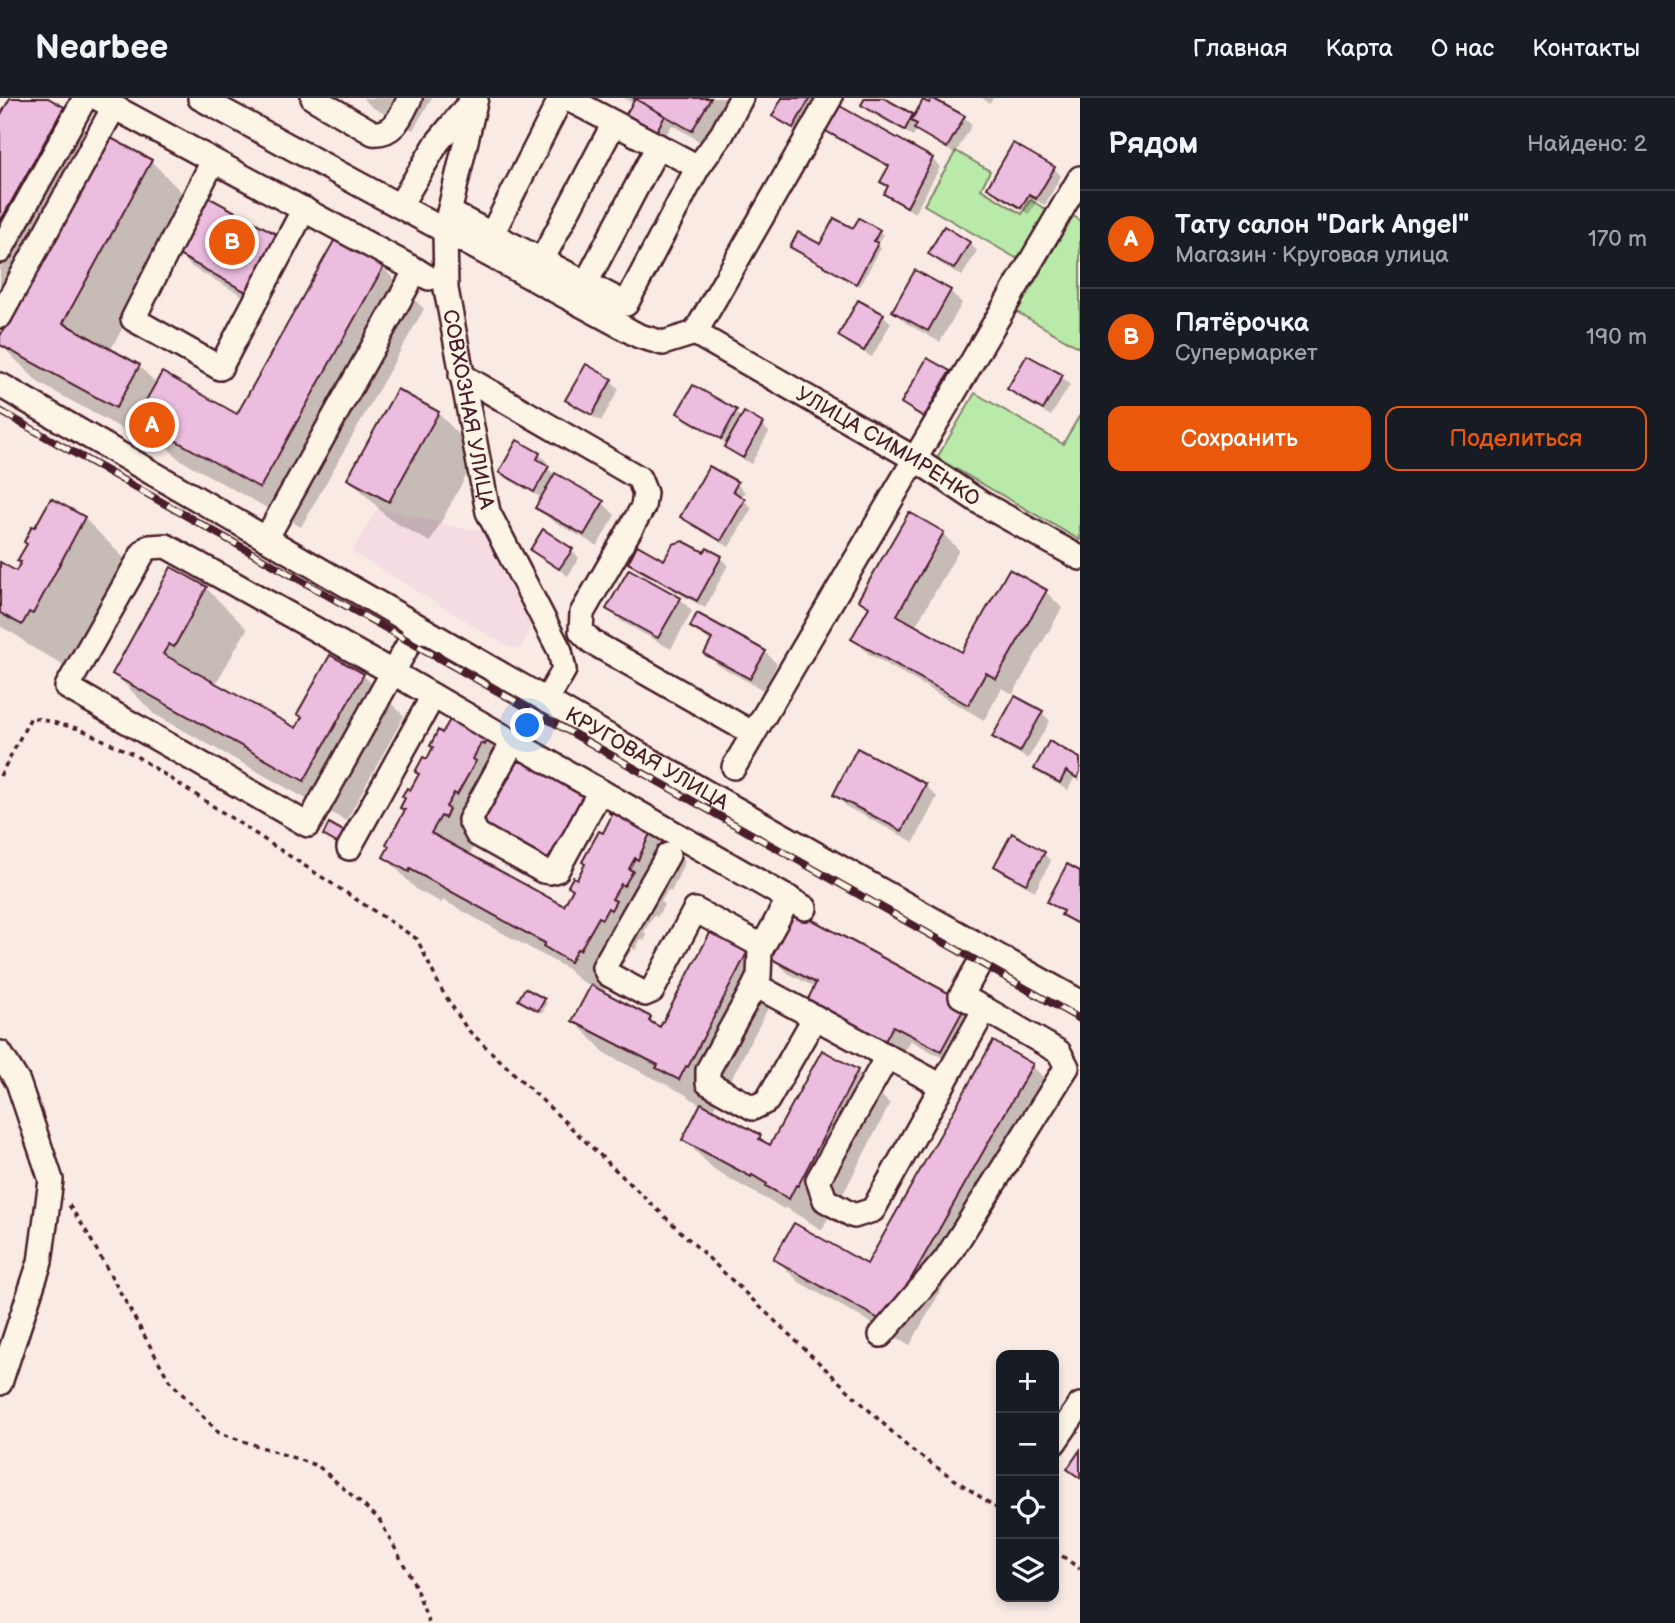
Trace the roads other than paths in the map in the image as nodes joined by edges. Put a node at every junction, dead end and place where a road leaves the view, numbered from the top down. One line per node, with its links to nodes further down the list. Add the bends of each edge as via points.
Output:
1 (85, 98): 20 (street)
2 (200, 98): 16 (street)
3 (313, 98): 4 (street, via 373,133 384,134 393,128)
4 (410, 98)
5 (475, 98): 16 (street, via 437,143); 18 (street, СОВХОЗНАЯ УЛИЦА)
6 (561, 98): 19 (street)
7 (567, 98): 11 (street)
8 (741, 98): 14 (street)
9 (830, 98): 26 (street)
10 (106, 103): 13 (street); 25 (street)
11 (614, 122): 12 (street); 21 (street)
12 (658, 146): 14 (street); 23 (street)
13 (213, 161): 17 (street); 17 (street, via 133,319 220,368)
14 (698, 167): 23 (street, via 626,304)
15 (1080, 178): 29 (street)
16 (400, 205): 18 (street)
17 (304, 209): 22 (street)
18 (447, 221): 19 (street); 24 (street, СОВХОЗНАЯ УЛИЦА); 26 (street, via 639,336 663,343)
19 (492, 234): 21 (street)
20 (0, 251)
21 (542, 260): 23 (street)
22 (416, 270): 24 (street); 30 (street)
23 (586, 283)
24 (446, 289): 27 (street, СОВХОЗНАЯ УЛИЦА)
25 (0, 316)
26 (695, 333): 29 (street, УЛИЦА СИМИРЕНКО)
27 (461, 375): 35 (street, СОВХОЗНАЯ УЛИЦА, via 488,512 560,651 564,670); 36 (street, via 639,478 645,493 643,507 582,614 581,631 592,642)
28 (0, 385): 30 (street, КРУГОВАЯ УЛИЦА)
29 (915, 458): 31 (street, УЛИЦА СИМИРЕНКО, via 981,503); 36 (street)
30 (266, 539): 32 (street, КРУГОВАЯ УЛИЦА)
31 (1080, 558)
32 (418, 627): 33 (street); 35 (street, КРУГОВАЯ УЛИЦА)
33 (392, 672): 33 (street, via 158,545 143,553 67,687 308,825); 34 (street)
34 (433, 696): 37 (street); 40 (street)
35 (546, 701): 43 (street, КРУГОВАЯ УЛИЦА)
36 (752, 733): 38 (street)
37 (513, 742): 39 (street); 39 (street, via 470,820 477,834 543,871 557,870)
38 (733, 767)
39 (600, 791): 42 (street, via 797,903)
40 (349, 848)
41 (668, 855): 42 (street, via 604,967 608,974 645,994 652,991 695,910)
42 (762, 946): 44 (street)
43 (987, 950): 45 (street, КРУГОВАЯ УЛИЦА); 46 (street, via 961,996)
44 (755, 985): 47 (street); 47 (street, via 708,1070 708,1083 753,1108 767,1101)
45 (1080, 1002)
46 (985, 1009): 50 (street); 51 (street, via 1059,1052 1067,1067 946,1259)
47 (815, 1017): 49 (street)
48 (0, 1053): 52 (street, via 18,1082 51,1180 40,1262)
49 (887, 1057): 50 (street); 50 (street, via 818,1180 825,1200 854,1216 873,1210)
50 (942, 1086)
51 (881, 1335)
52 (0, 1384)
53 (1080, 1405): 54 (street)
54 (1059, 1436)

